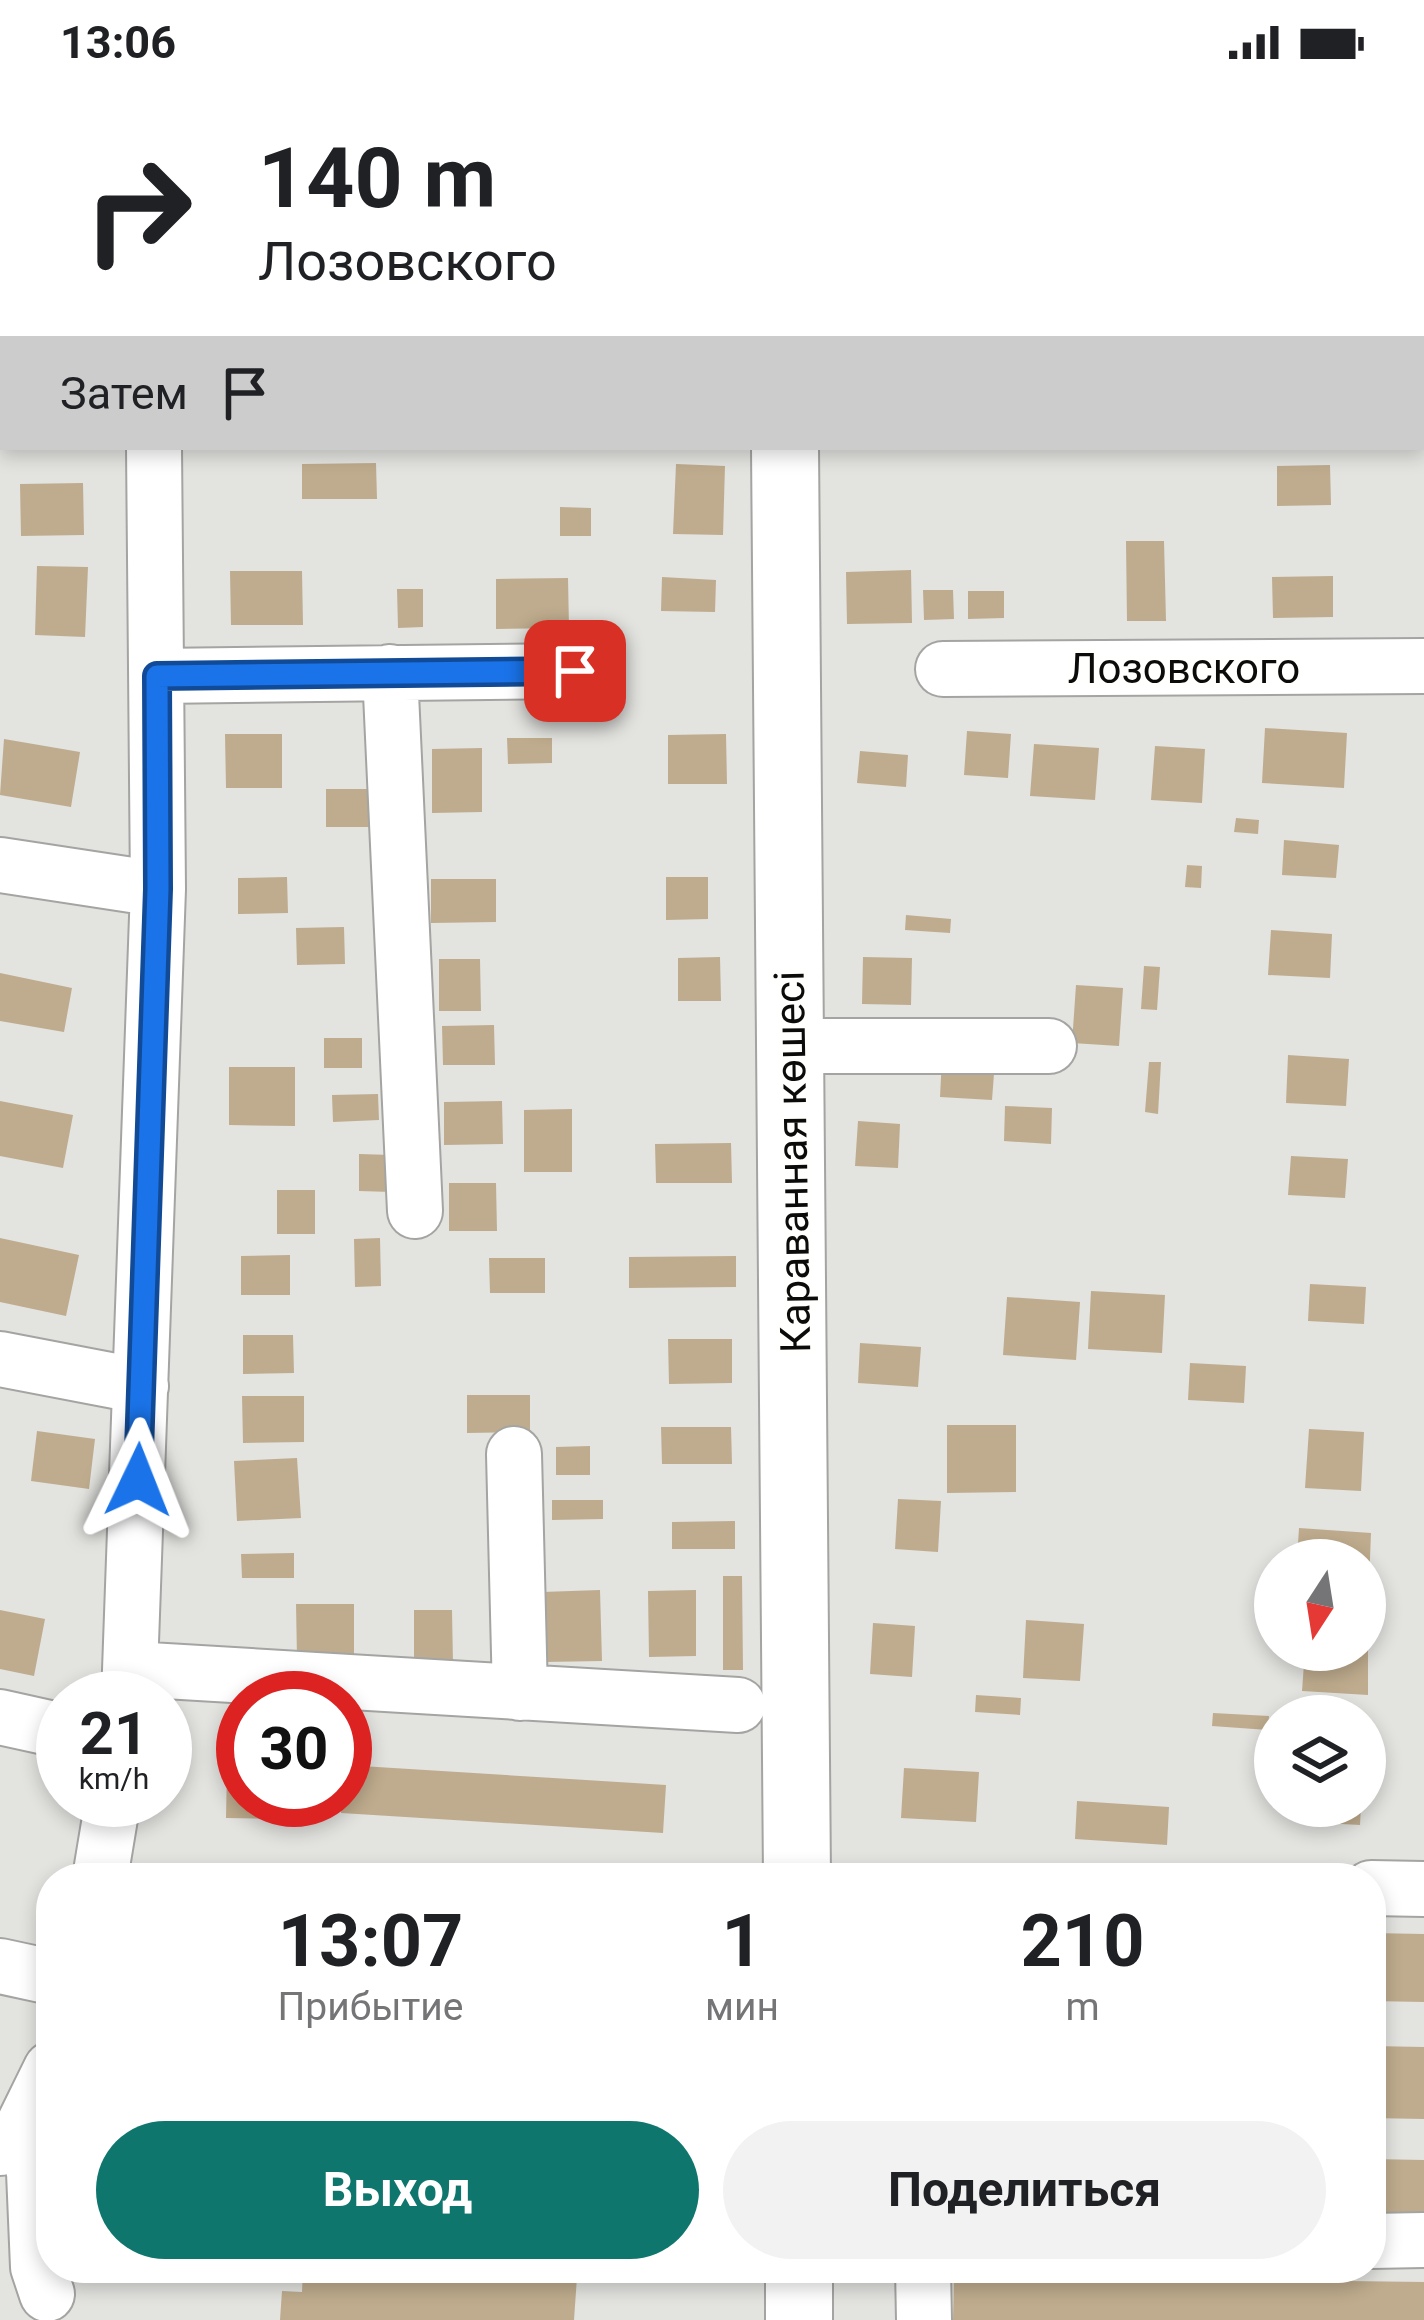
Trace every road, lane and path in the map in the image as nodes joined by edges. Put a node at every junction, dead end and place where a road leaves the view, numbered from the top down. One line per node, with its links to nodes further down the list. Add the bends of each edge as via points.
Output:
1 (154, 450): 7 (street)
2 (785, 450): 10 (main road, Караванная көшесі)
3 (1424, 666): 4 (street, Лозовского)
4 (943, 669)
5 (575, 671): 6 (street)
6 (390, 672): 7 (street); 12 (street)
7 (157, 676): 9 (street)
8 (0, 865): 9 (street)
9 (158, 889): 14 (street)
10 (790, 1046): 11 (street); 24 (main road, Караванная көшесі)
11 (1049, 1046)
12 (415, 1211)
13 (0, 1359): 14 (street)
14 (141, 1386): 16 (street)
15 (514, 1454): 18 (street)
16 (130, 1671)
17 (192, 1685): 18 (street)
18 (520, 1693): 19 (street)
19 (738, 1706)
20 (0, 1718): 21 (street)
21 (36, 1725)
22 (108, 1827): 23 (street)
23 (102, 1863)
24 (797, 1863)
25 (1386, 1888): 26 (street)
26 (1424, 1889)
27 (0, 1966): 28 (street)
28 (36, 1974)
29 (36, 2095): 30 (street)
30 (11, 2138): 31 (street, via 34,2172)
31 (36, 2220)
32 (1424, 2240): 33 (street)
33 (1386, 2241)
34 (43, 2283): 37 (street)
35 (799, 2283): 38 (main road)
36 (923, 2283): 39 (street)
37 (47, 2294)
38 (799, 2320)
39 (924, 2320)

